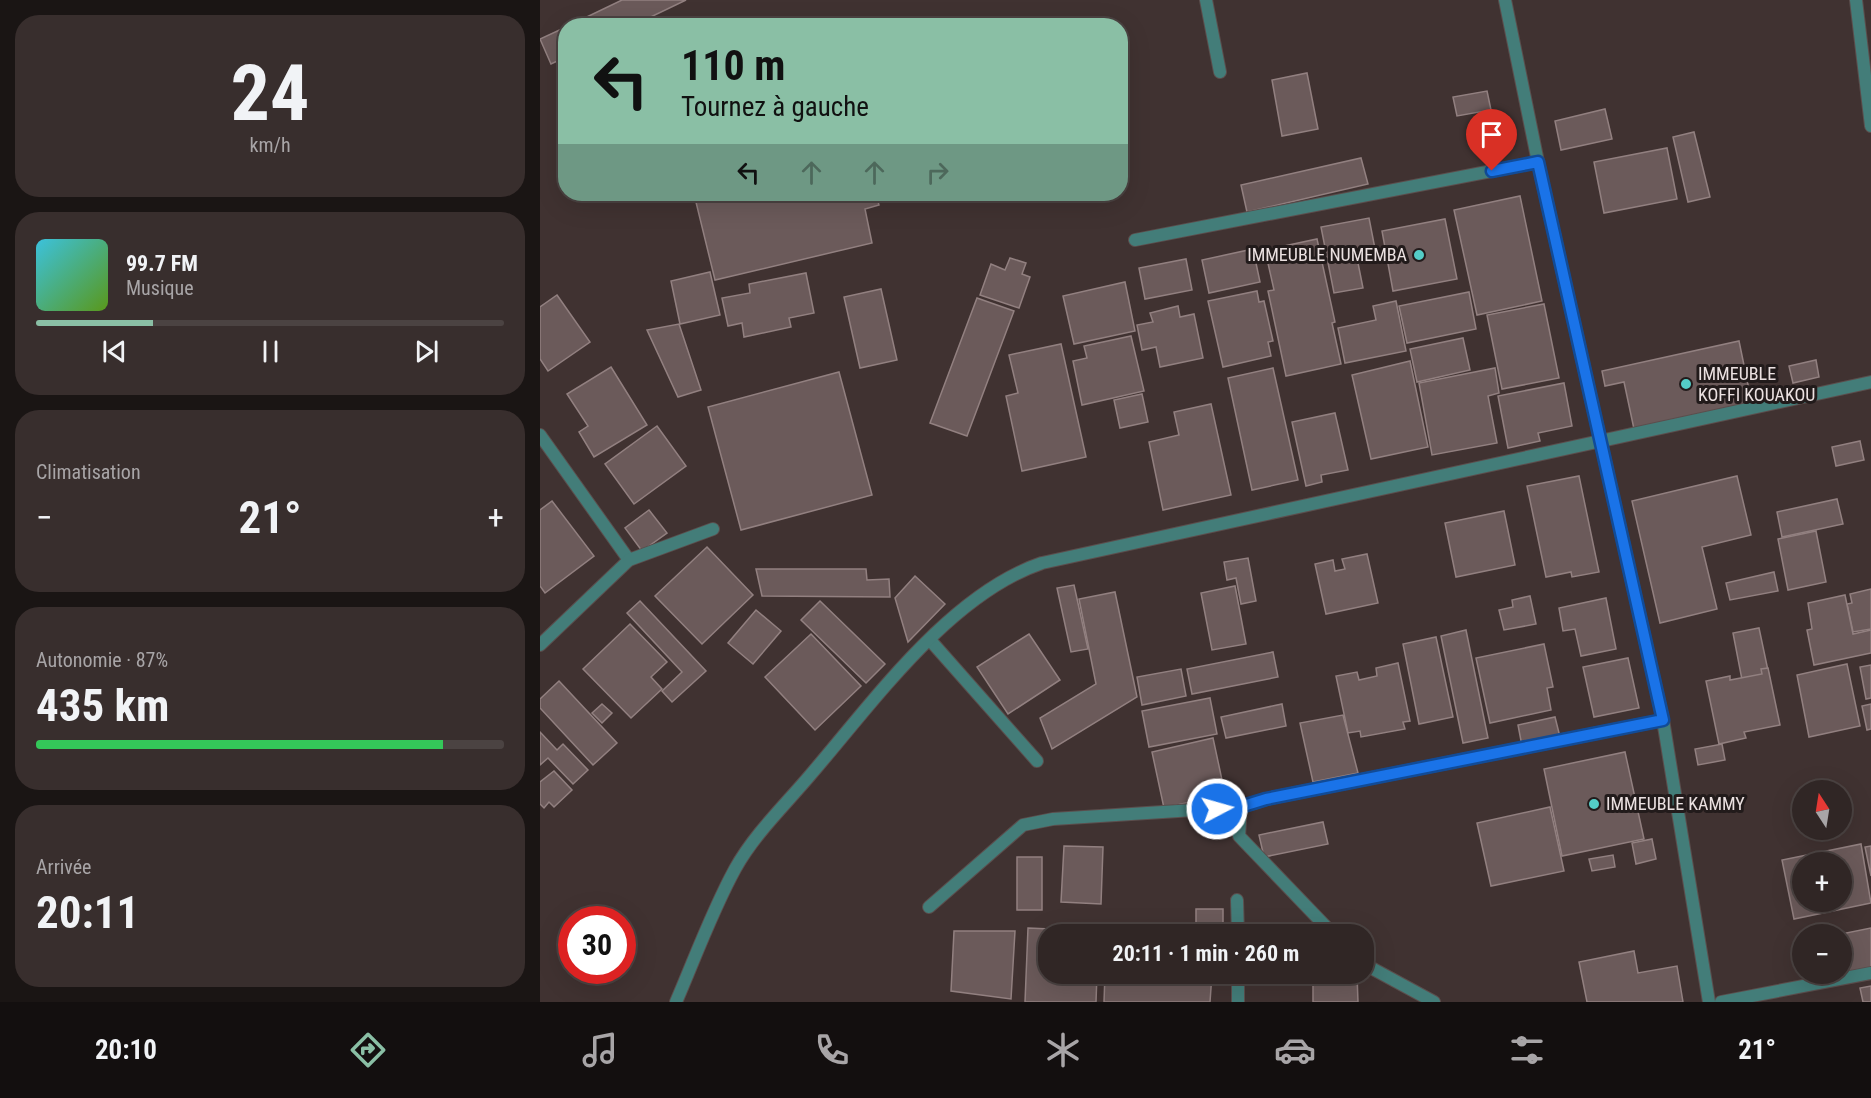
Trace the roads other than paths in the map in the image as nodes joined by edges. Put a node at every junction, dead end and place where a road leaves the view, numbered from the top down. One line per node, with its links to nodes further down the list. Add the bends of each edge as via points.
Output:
1 (1206, 0): 4 (street)
2 (1505, 0): 6 (street)
3 (1856, 0): 5 (street)
4 (1220, 72)
5 (1871, 126)
6 (1538, 162): 7 (street); 10 (street)
7 (1135, 240)
8 (1871, 382): 10 (street)
9 (540, 435): 12 (street)
10 (1599, 440): 13 (street, via 1042,563 996,584 958,612); 15 (street)
11 (713, 530): 12 (street)
12 (629, 560): 14 (street)
13 (930, 640): 16 (street); 25 (street, via 748,849 722,895)
14 (540, 645)
15 (1663, 720): 17 (street); 28 (street)
16 (1037, 761)
17 (1240, 807): 19 (street, via 1053,819 1023,825); 21 (street, via 1239,836)
18 (1237, 900): 20 (street)
19 (929, 907)
20 (1238, 924)
21 (1323, 924)
22 (1374, 969): 27 (street)
23 (1871, 973): 29 (street)
24 (1238, 984): 26 (street)
25 (676, 1002)
26 (1238, 1002)
27 (1434, 1002)
28 (1709, 1002)
29 (1721, 1002)

